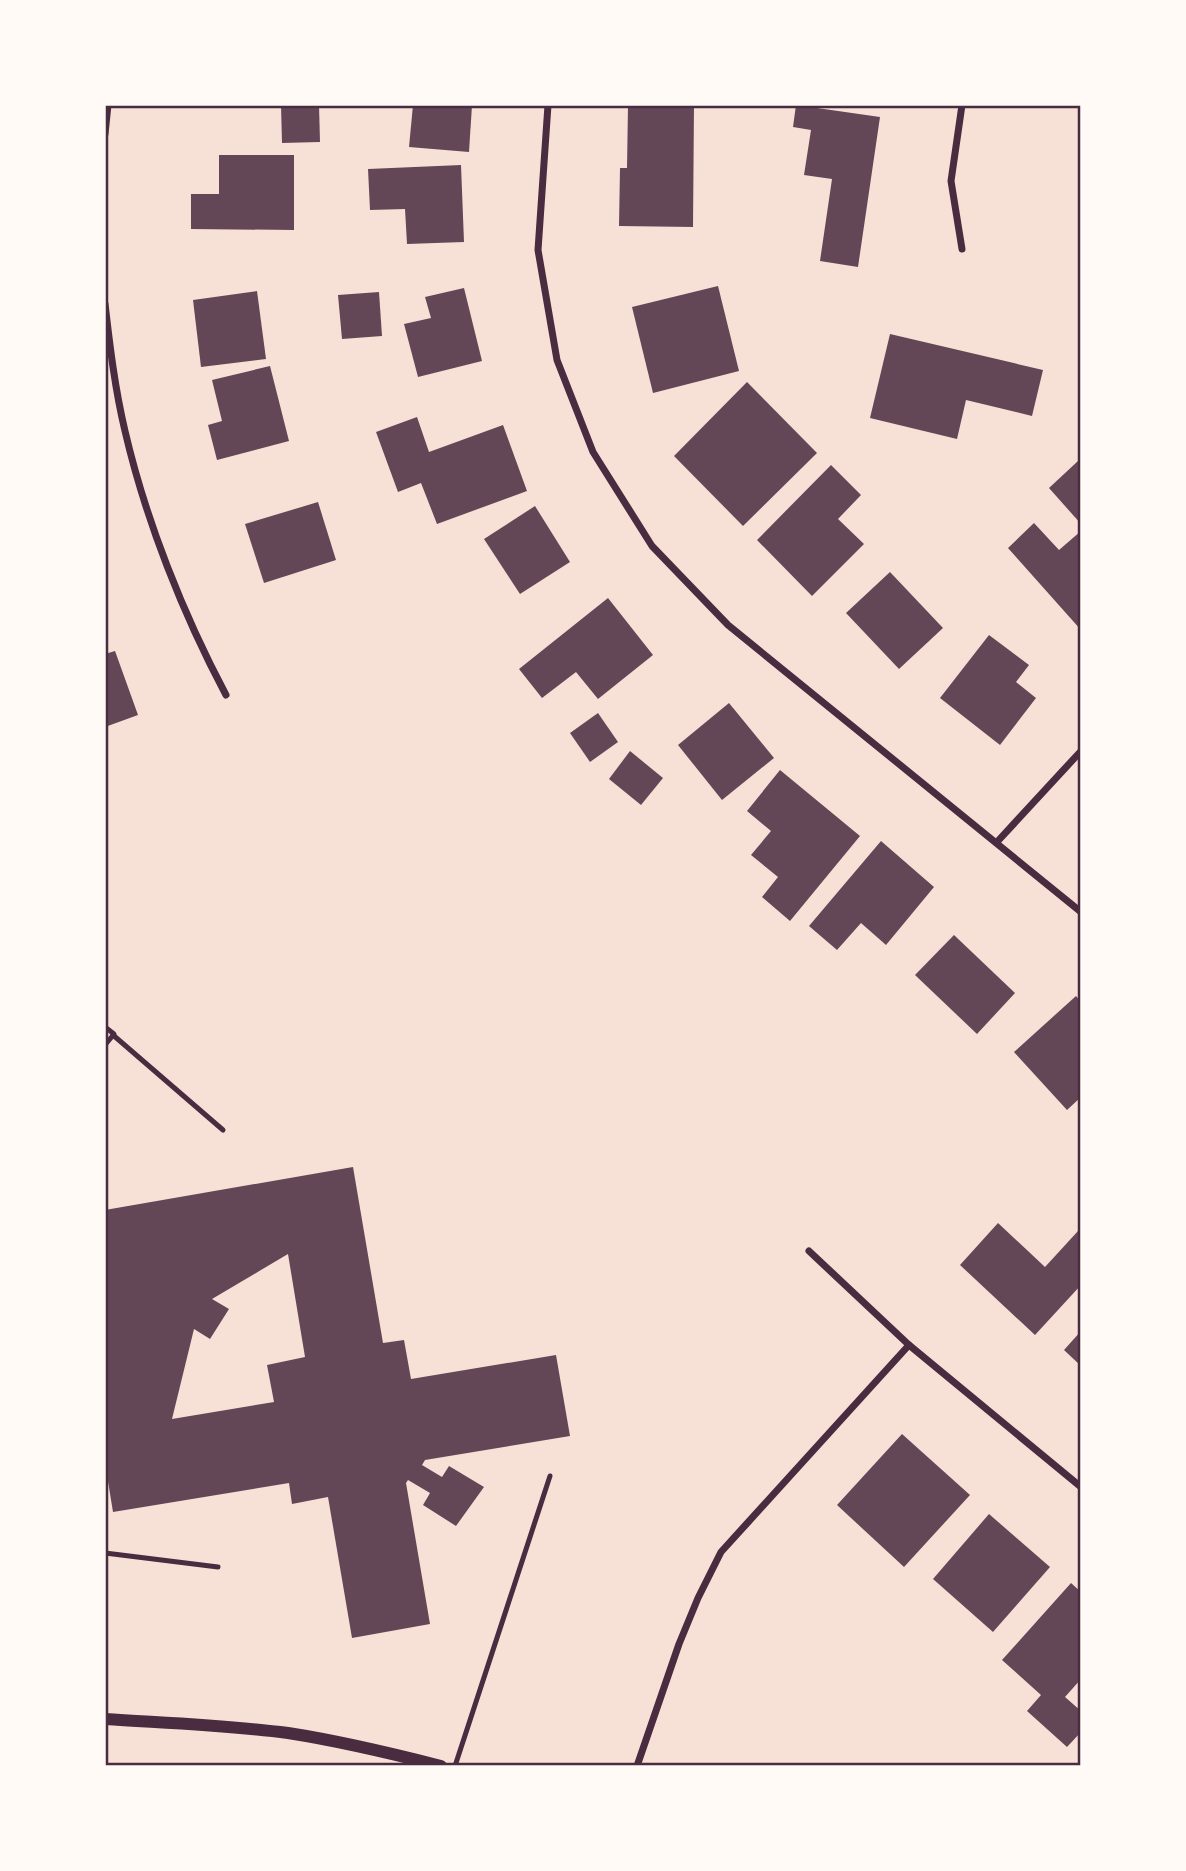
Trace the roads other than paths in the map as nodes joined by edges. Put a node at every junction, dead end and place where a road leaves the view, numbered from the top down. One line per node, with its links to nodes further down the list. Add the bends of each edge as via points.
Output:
1 (108, 105): 4 (street)
2 (548, 105): 9 (street, via 538,250 557,360 593,452 652,546 727,625)
3 (962, 105): 5 (street, via 951,181)
4 (105, 134)
5 (962, 249)
6 (105, 304): 7 (street, via 114,380 140,484 200,646)
7 (226, 695)
8 (1081, 751): 9 (street)
9 (997, 842): 10 (street)
10 (1081, 912)
11 (105, 1027): 12 (lane)
12 (113, 1035): 13 (lane); 14 (lane)
13 (105, 1045)
14 (223, 1130)
15 (809, 1251): 16 (street)
16 (909, 1345): 18 (street); 24 (street, via 721,1552 679,1644)
17 (550, 1476): 23 (lane)
18 (1081, 1487)
19 (105, 1553): 20 (lane)
20 (218, 1567)
21 (105, 1719): 22 (street, via 288,1733)
22 (441, 1766)
23 (455, 1766)
24 (638, 1766)

